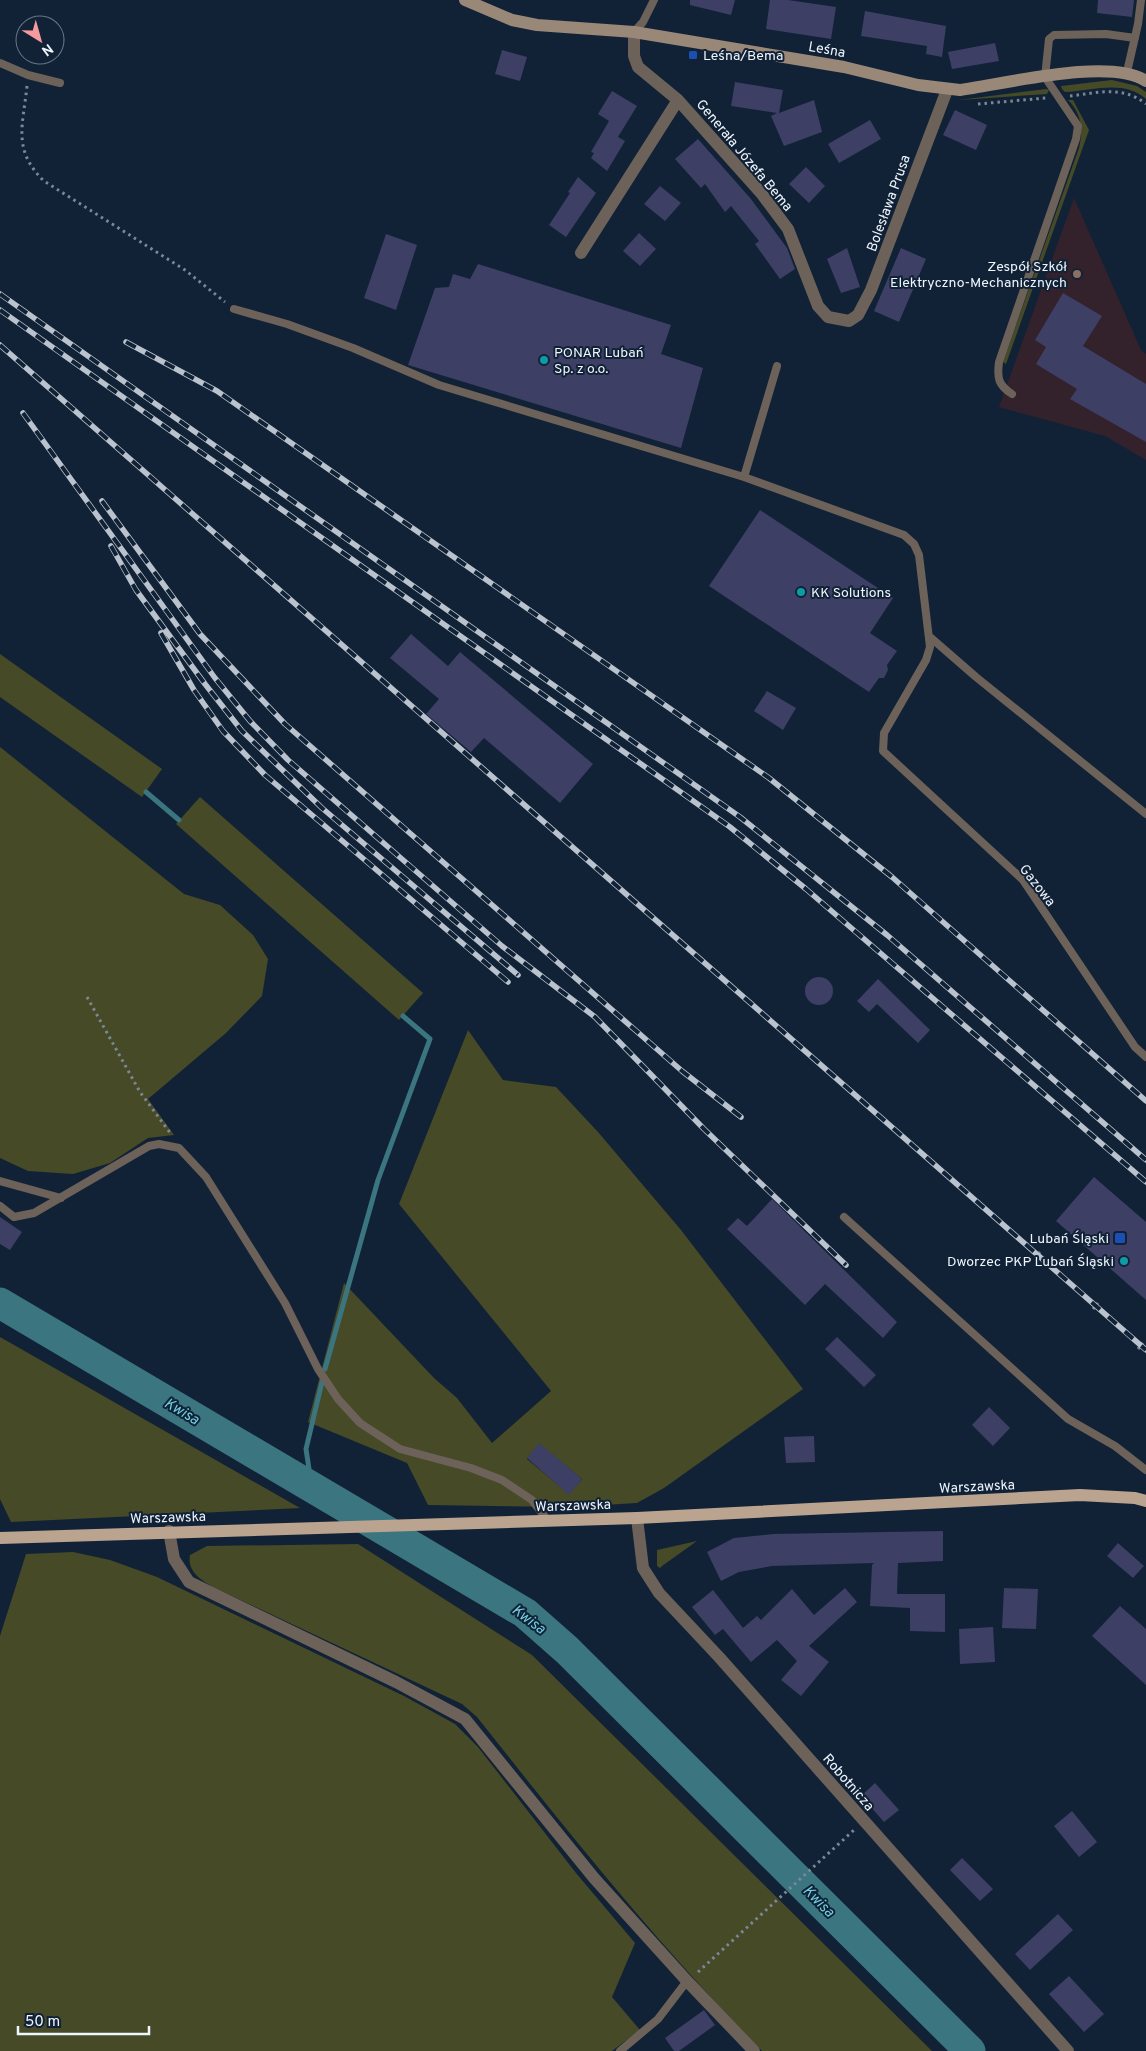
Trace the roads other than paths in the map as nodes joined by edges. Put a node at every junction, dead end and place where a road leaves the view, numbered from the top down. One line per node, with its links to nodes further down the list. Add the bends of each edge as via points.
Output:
1 (465, 0): 4 (main road, Leśna, via 512,20 576,29)
2 (654, 0): 4 (lane)
3 (1141, 0): 5 (lane)
4 (634, 32): 11 (main road, Leśna, via 844,66); 12 (street, Generała Józefa Bema, via 634,56 638,67)
5 (1135, 38): 7 (lane); 8 (lane, via 1106,34 1054,35 1049,39)
6 (0, 63): 10 (lane, via 28,75)
7 (1127, 72): 8 (main road, Leśna, via 1083,71); 9 (main road)
8 (1045, 78): 11 (main road, Leśna); 17 (lane, via 1078,126 1076,140 999,362 997,378)
9 (1146, 81)
10 (60, 83)
11 (947, 90): 15 (street, Bolesława Prusa, via 868,297 858,315)
12 (678, 100): 13 (street); 15 (street, Generała Józefa Bema, via 761,192 788,229 818,306 828,316)
13 (581, 253)
14 (234, 309): 18 (lane, via 353,348 439,385)
15 (849, 321)
16 (777, 366): 18 (lane)
17 (1012, 394)
18 (744, 477): 19 (lane, via 910,539 919,555)
19 (930, 637): 20 (lane); 21 (lane, Gazowa, via 926,660 884,733 883,751 1023,880 1135,1048)
20 (1146, 814)
21 (1146, 1057)
22 (0, 1180): 23 (lane)
23 (61, 1198): 24 (lane, via 34,1213 14,1217); 29 (lane, via 149,1146 169,1144 187,1154 217,1192 285,1304 318,1369 353,1416 370,1431 400,1448 502,1480 532,1500)
24 (0, 1206)
25 (844, 1217): 26 (lane, via 1068,1419 1115,1446)
26 (1146, 1470)
27 (1146, 1501): 28 (main road, Warszawska, via 1080,1496)
28 (637, 1518): 29 (main road, Warszawska); 35 (street, Robotnicza, via 643,1568 659,1593 720,1657)
29 (543, 1521): 30 (main road, Warszawska)
30 (169, 1531): 31 (main road, Warszawska); 32 (street, via 174,1559 189,1582 465,1719 594,1878)
31 (0, 1538)
32 (687, 1982): 33 (lane, via 658,2019); 34 (street)
33 (620, 2051)
34 (754, 2051)
35 (1068, 2051)

